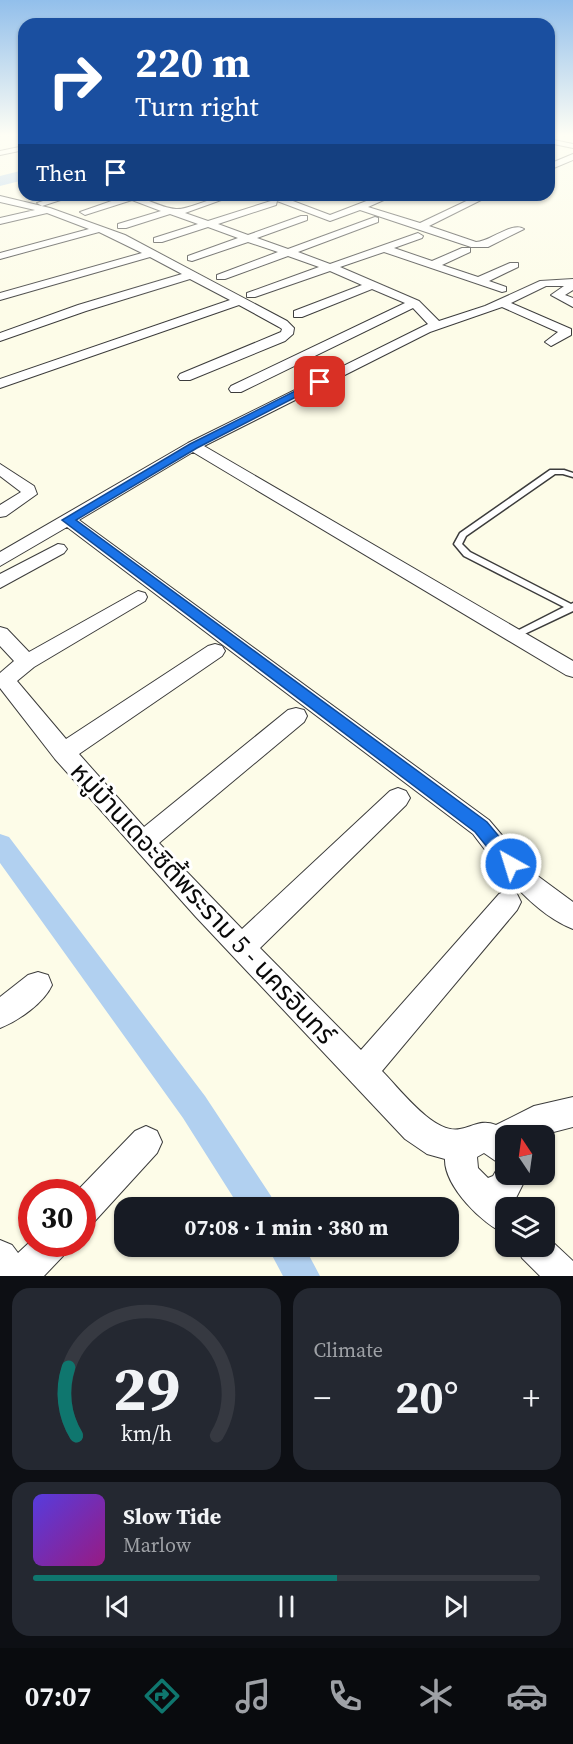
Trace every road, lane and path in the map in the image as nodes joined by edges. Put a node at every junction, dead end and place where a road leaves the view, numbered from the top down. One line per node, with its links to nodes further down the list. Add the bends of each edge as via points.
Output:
1 (29, 201): 10 (street)
2 (55, 201): 10 (street)
3 (119, 201): 12 (street)
4 (143, 201): 13 (street)
5 (210, 201): 13 (street)
6 (268, 201): 17 (street)
7 (284, 201): 11 (street, via 324,217)
8 (375, 201): 11 (street)
9 (475, 201): 21 (street)
10 (44, 206): 16 (street); 19 (street)
11 (360, 207): 21 (street)
12 (85, 212)
13 (172, 212): 17 (street); 18 (street)
14 (304, 218): 22 (street)
15 (375, 220): 27 (street)
16 (0, 221)
17 (208, 224): 22 (street); 23 (street)
18 (122, 226)
19 (100, 229): 26 (street); 28 (street)
20 (519, 229): 21 (street, via 480,245)
21 (419, 231): 24 (street)
22 (247, 238): 27 (street); 29 (street)
23 (158, 240)
24 (384, 248): 30 (street); 32 (street)
25 (466, 250): 30 (street)
26 (152, 253): 33 (street); 39 (street)
27 (288, 253): 32 (street); 34 (street)
28 (0, 256)
29 (192, 258)
30 (432, 265): 35 (street)
31 (514, 265): 35 (street)
32 (329, 267): 37 (street); 40 (street)
33 (191, 275): 40 (street); 45 (street)
34 (221, 277)
35 (479, 281): 38 (street)
36 (573, 284): 38 (street, via 544,283); 42 (street, via 557,295)
37 (371, 285): 41 (street); 43 (street)
38 (502, 296): 44 (street); 46 (street, via 567,332)
39 (0, 297)
40 (246, 298): 47 (street, via 288,328 287,334); 48 (street)
41 (415, 303): 44 (street); 49 (street)
42 (573, 303)
43 (298, 314)
44 (436, 325): 50 (street)
45 (0, 337)
46 (551, 342)
47 (185, 377)
48 (0, 384)
49 (236, 389)
50 (194, 446): 54 (street); 61 (street)
51 (0, 469): 53 (street, via 29,491 27,497)
52 (573, 475): 59 (lane, via 553,472 463,535 458,544 467,554)
53 (0, 512)
54 (68, 520): 56 (street); 70 (street, via 481,827 526,882)
55 (58, 549): 57 (street)
56 (0, 560)
57 (0, 582)
58 (138, 597): 63 (street)
59 (572, 607): 61 (lane)
60 (0, 634): 63 (street)
61 (514, 636): 64 (street)
62 (215, 651): 66 (street)
63 (27, 662): 66 (street, หมู่บ้านเดอะซิตี้พระราม 5 - นครอินทร์, via 5,680)
64 (573, 670)
65 (296, 716): 68 (street)
66 (63, 753): 68 (street, หมู่บ้านเดอะซิตี้พระราม 5 - นครอินทร์)
67 (398, 798): 71 (street)
68 (144, 841): 71 (street, หมู่บ้านเดอะซิตี้พระราม 5 - นครอินทร์)
69 (508, 902): 74 (street)
70 (573, 917)
71 (242, 947): 74 (street, หมู่บ้านเดอะซิตี้พระราม 5 - นครอินทร์)
72 (38, 985): 73 (street)
73 (0, 1014)
74 (362, 1072): 78 (street, หมู่บ้านเดอะซิตี้พระราม 5 - นครอินทร์, via 416,1128 438,1143)
75 (573, 1112): 76 (street)
76 (527, 1125)
77 (146, 1142): 82 (street)
78 (495, 1142)
79 (495, 1143): 81 (street, via 460,1161 472,1186)
80 (505, 1185): 81 (street, via 496,1193)
81 (480, 1192): 83 (street)
82 (96, 1194)
83 (495, 1207)
84 (0, 1257): 86 (street)
85 (38, 1257): 87 (street)
86 (15, 1276)
87 (20, 1276)

